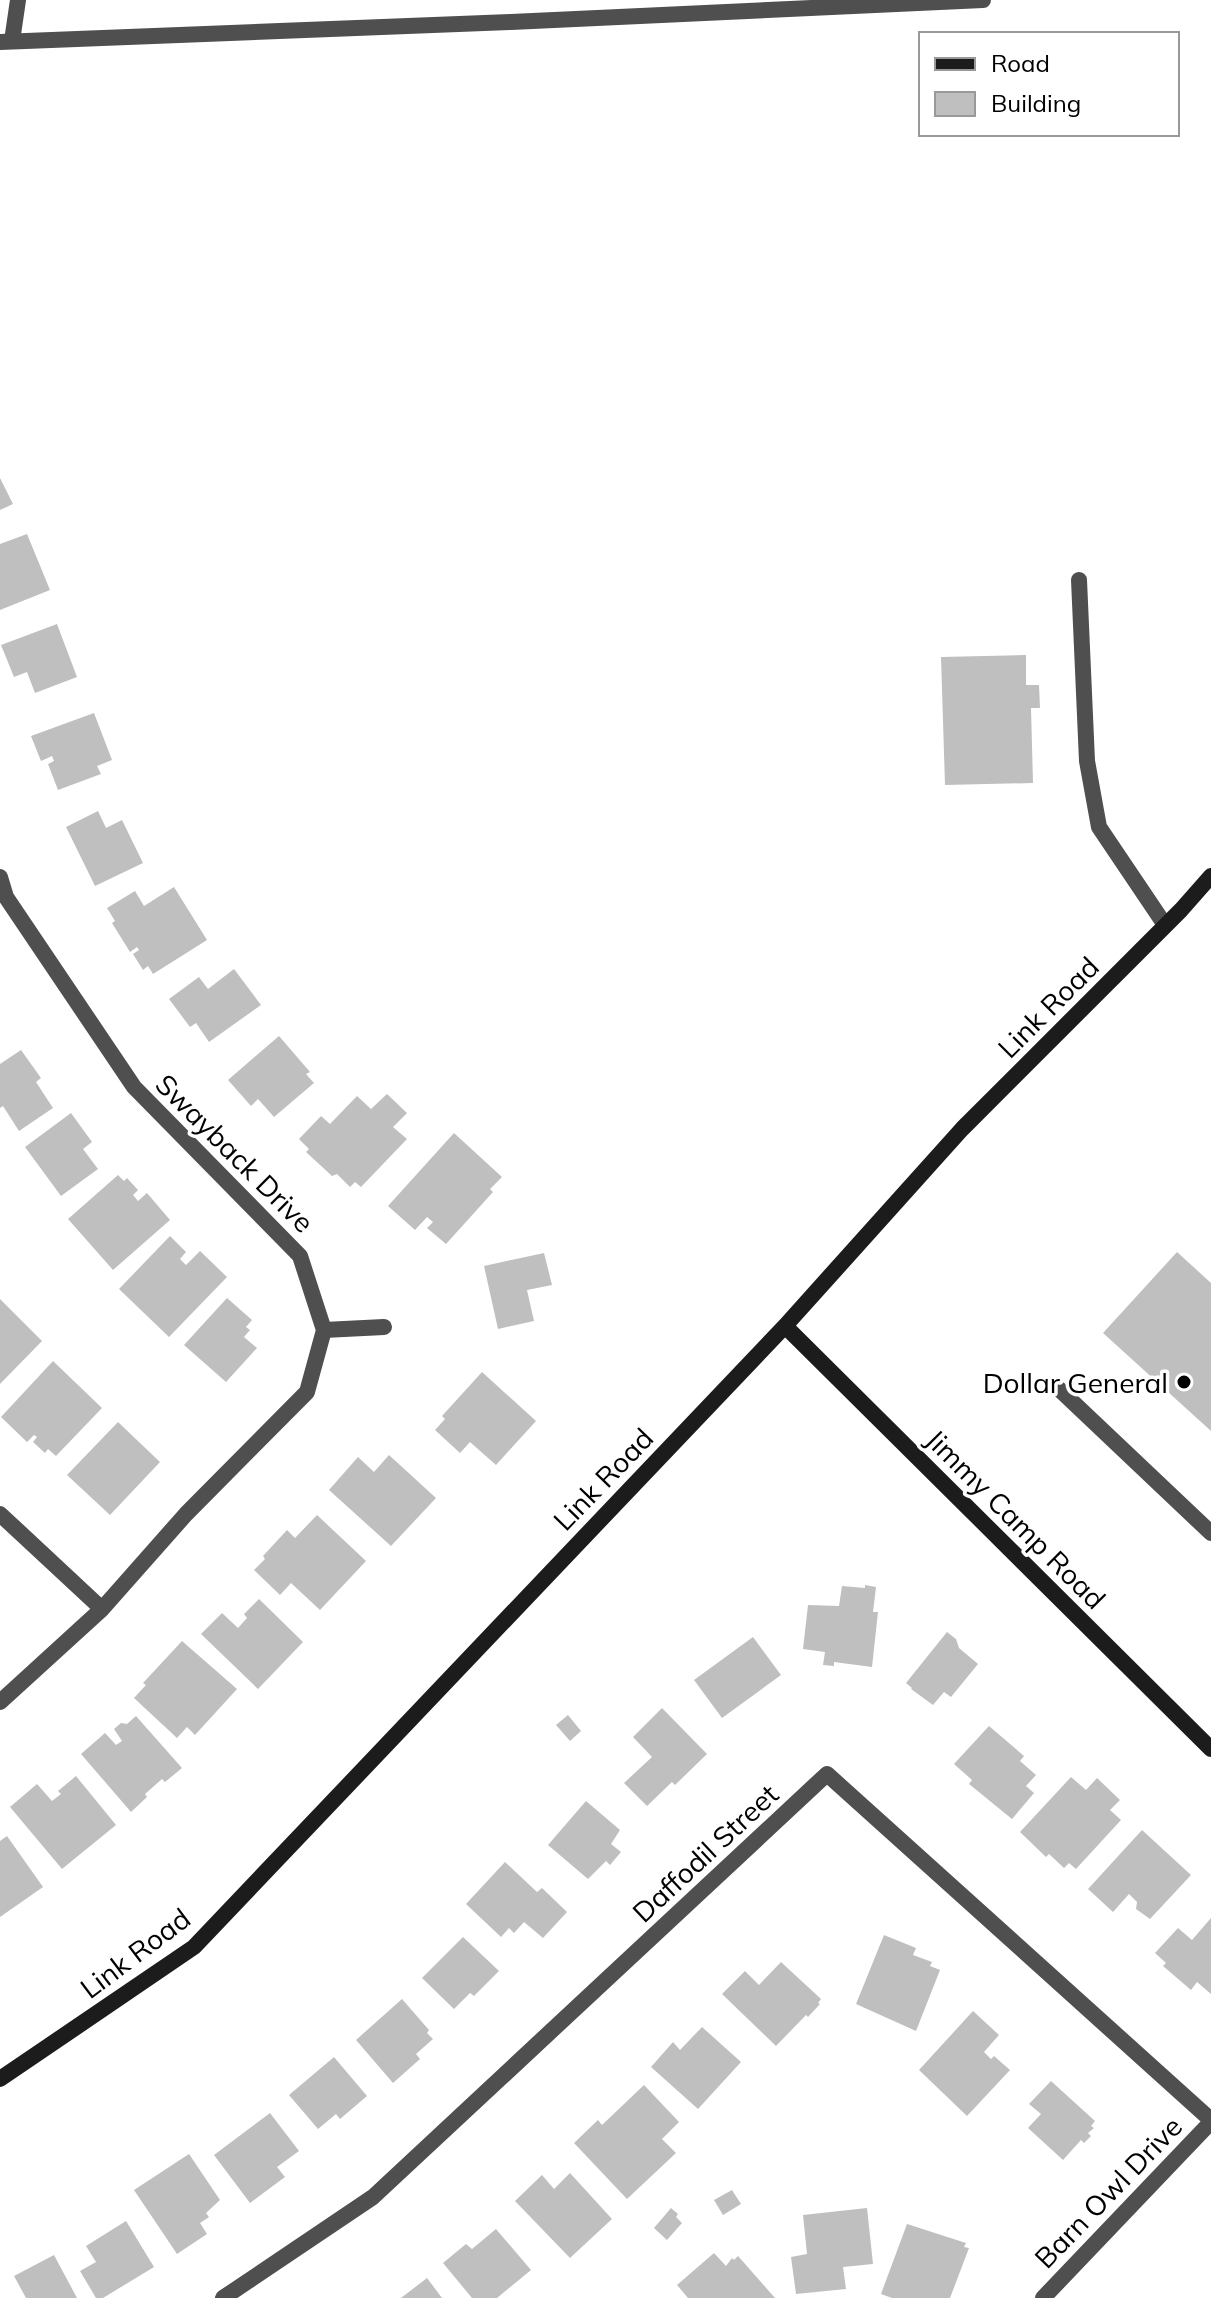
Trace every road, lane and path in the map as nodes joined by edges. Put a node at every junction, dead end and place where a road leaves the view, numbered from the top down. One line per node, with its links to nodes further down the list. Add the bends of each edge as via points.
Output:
1 (18, 0): 3 (street)
2 (983, 0): 3 (street)
3 (6, 42)
4 (1079, 580): 7 (street, via 1087,761 1099,827)
5 (1211, 876): 7 (main road, Link Road)
6 (0, 877): 10 (street, Swayback Drive, via 6,897 134,1087 300,1256)
7 (1165, 925): 8 (main road, Link Road, via 962,1129)
8 (785, 1326): 16 (main road, Jimmy Camp Road); 17 (main road, Link Road, via 194,1947)
9 (384, 1327): 10 (street)
10 (324, 1330): 14 (street, via 307,1392 186,1514)
11 (1059, 1389): 13 (street)
12 (0, 1514): 14 (street)
13 (1211, 1533)
14 (102, 1609): 15 (street)
15 (0, 1702)
16 (1208, 1741)
17 (0, 2079)
18 (1211, 2121): 19 (street, Daffodil Street, via 827,1774 373,2197); 20 (street, Barn Owl Drive)
19 (223, 2298)
20 (1043, 2298)

